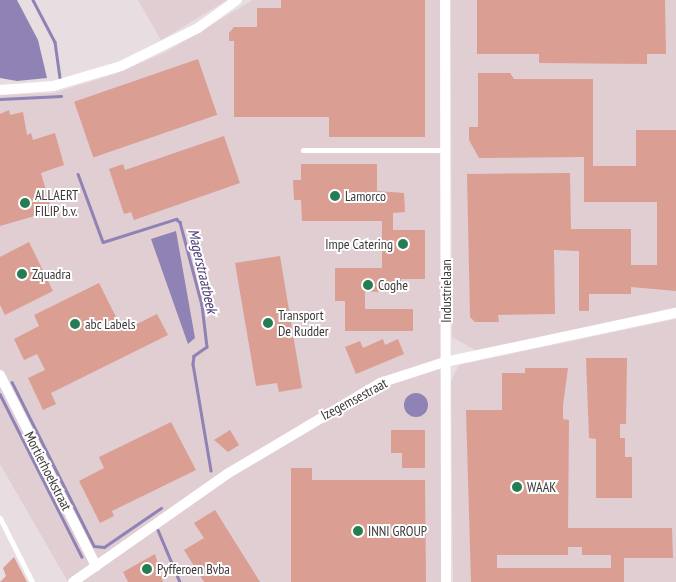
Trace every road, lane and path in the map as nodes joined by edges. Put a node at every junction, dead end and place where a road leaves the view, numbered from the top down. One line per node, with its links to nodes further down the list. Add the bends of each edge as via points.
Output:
1 (238, 0): 3 (street, via 198,28 121,66 53,86)
2 (445, 0): 5 (street, Industrielaan)
3 (0, 90)
4 (302, 150): 5 (lane)
5 (445, 150): 7 (street, Industrielaan)
6 (676, 313): 7 (street, Izegemsestraat)
7 (445, 362): 10 (street, Izegemsestraat, via 380,383 347,401 227,474); 13 (street, Industrielaan)
8 (0, 375): 10 (street, Mortierhoekstraat)
9 (0, 518): 11 (lane)
10 (96, 566): 12 (street, Izegemsestraat)
11 (32, 582)
12 (73, 582)
13 (446, 582)

